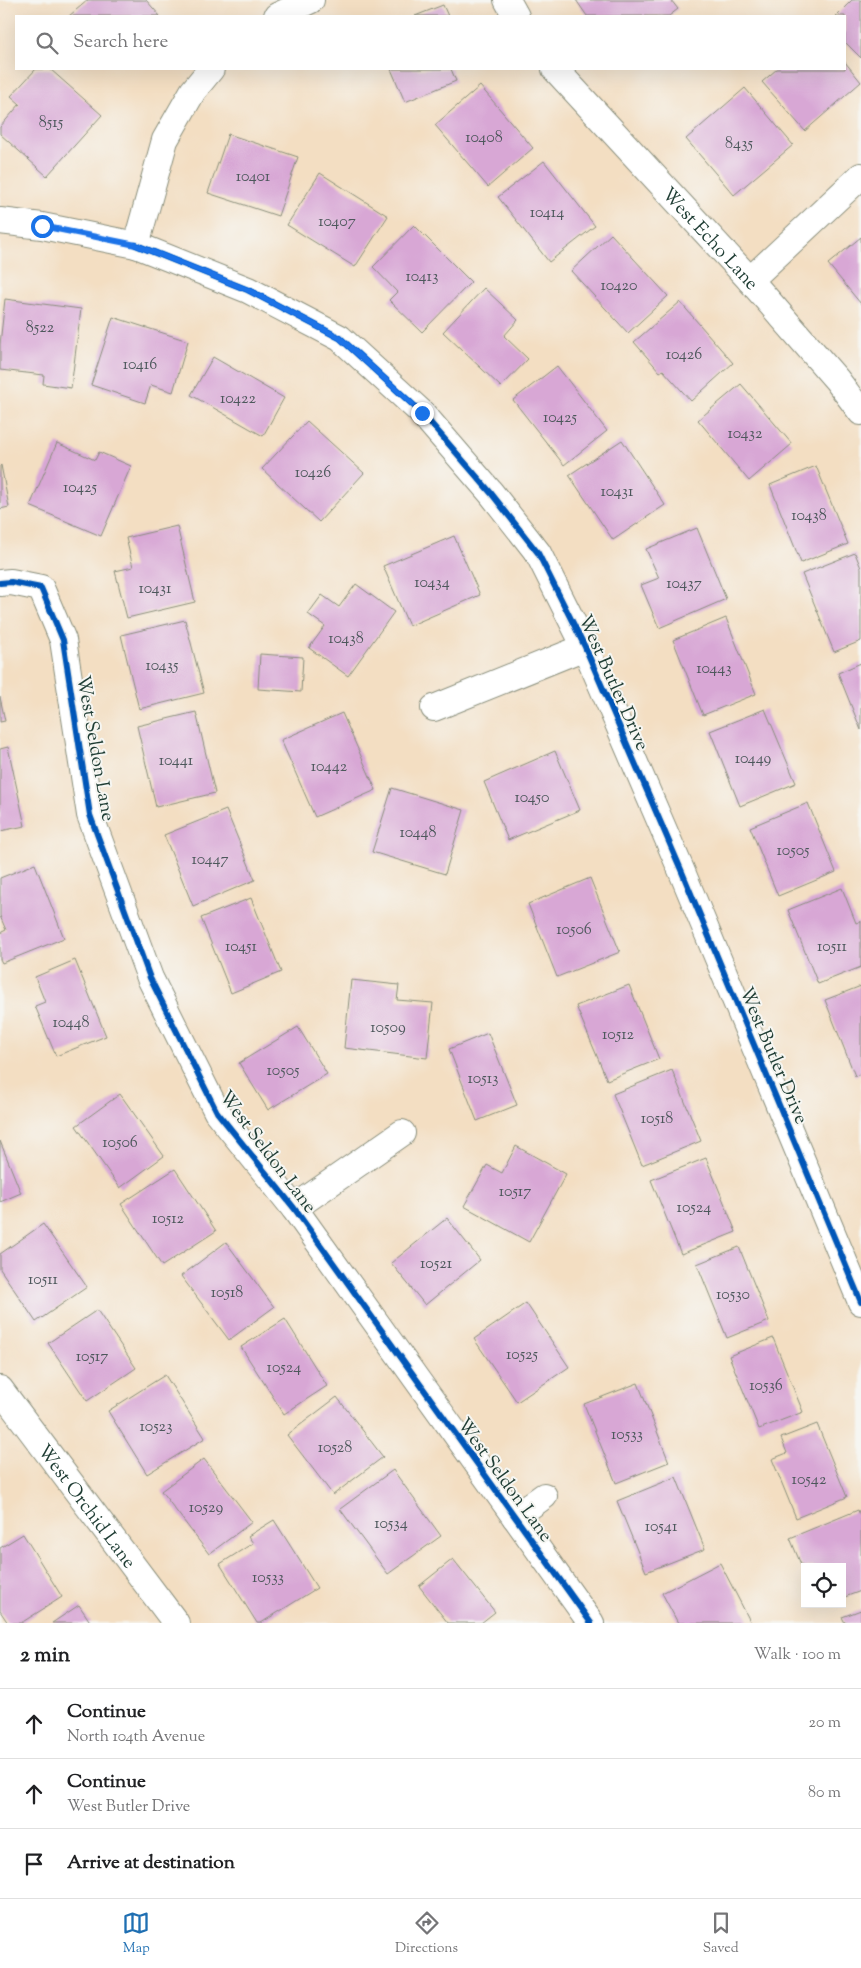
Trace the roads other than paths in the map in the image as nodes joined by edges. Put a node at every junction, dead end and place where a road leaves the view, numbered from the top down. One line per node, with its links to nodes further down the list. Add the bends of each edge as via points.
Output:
1 (311, 0): 3 (street)
2 (507, 0): 4 (street)
3 (279, 15)
4 (515, 15)
5 (210, 70): 9 (street, via 193,91 164,140)
6 (556, 70): 10 (street, West Echo Lane)
7 (861, 176): 10 (street)
8 (0, 220): 9 (street, West Butler Drive)
9 (136, 245): 13 (street, West Butler Drive, via 248,290 340,338 422,413 538,553)
10 (750, 280): 11 (street, West Echo Lane)
11 (861, 412)
12 (0, 583): 16 (street, West Seldon Lane, via 41,588 63,640 90,815 150,978 217,1112)
13 (585, 647): 14 (street); 17 (street, West Butler Drive)
14 (434, 708)
15 (402, 1133): 16 (street)
16 (294, 1208): 20 (street, West Seldon Lane)
17 (861, 1302)
18 (0, 1389): 21 (street, West Orchid Lane)
19 (544, 1496): 20 (street)
20 (515, 1517): 22 (street, West Seldon Lane)
21 (176, 1623)
22 (591, 1623)

